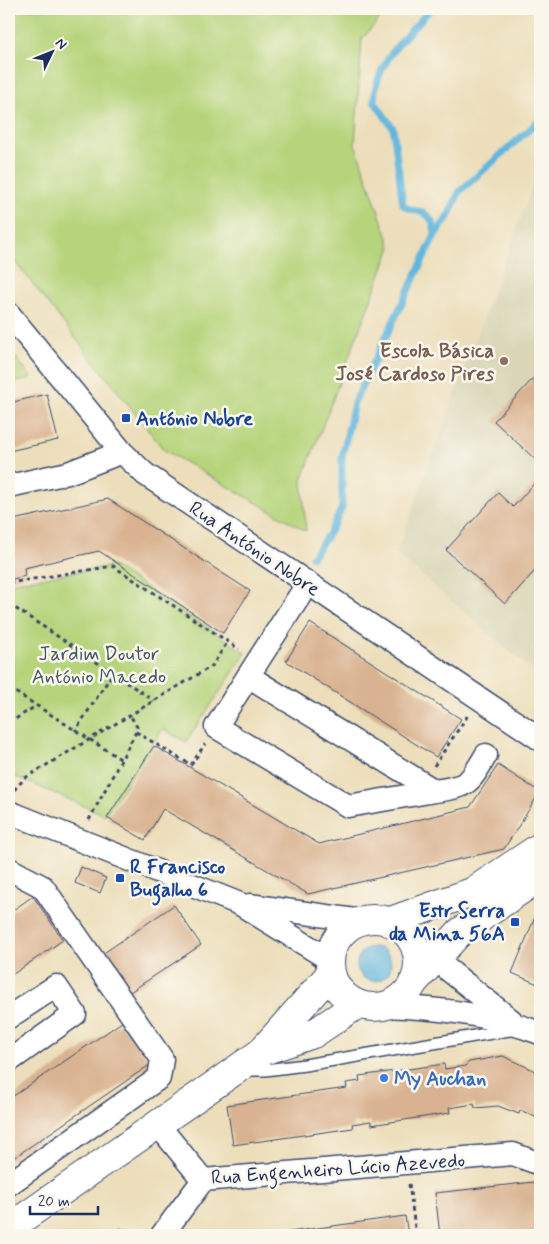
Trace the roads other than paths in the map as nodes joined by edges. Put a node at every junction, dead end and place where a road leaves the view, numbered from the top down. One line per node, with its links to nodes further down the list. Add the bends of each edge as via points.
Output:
1 (9, 314): 2 (street, Rua António Nobre)
2 (122, 452): 3 (street, via 68,473); 4 (street, Rua António Nobre, via 145,474)
3 (9, 486)
4 (308, 583): 5 (street); 6 (street, Rua António Nobre)
5 (253, 669): 8 (street); 8 (street, via 216,727 348,806)
6 (540, 739)
7 (486, 755): 8 (street, via 466,784 460,787)
8 (429, 787)
9 (11, 803): 13 (street, via 78,840)
10 (540, 847): 14 (street, via 472,892)
11 (9, 872): 28 (street, via 11,870 43,887 162,1059 159,1078)
12 (540, 878): 16 (street, via 460,932)
13 (240, 904): 14 (street); 17 (street)
14 (375, 921): 15 (street, via 402,929); 17 (street, via 350,926 340,935 333,947)
15 (412, 941): 16 (street); 18 (street, via 418,958)
16 (435, 959): 18 (street); 21 (street)
17 (330, 966): 19 (street, via 336,986 346,997); 22 (street)
18 (413, 983): 19 (street, via 396,1001)
19 (371, 1005): 21 (street, via 444,1008); 22 (street, via 313,1034)
20 (9, 1017): 23 (street, via 56,986 75,1014)
21 (527, 1028): 24 (lane, via 305,1065 265,1070)
22 (260, 1053): 24 (street)
23 (9, 1061)
24 (236, 1069): 25 (street)
25 (158, 1125): 27 (street, Rua Engenheiro Lúcio Azevedo); 29 (street)
26 (540, 1164): 27 (street, Rua Engenheiro Lúcio Azevedo, via 513,1154)
27 (203, 1180): 30 (street)
28 (9, 1184)
29 (9, 1228)
30 (162, 1235)

